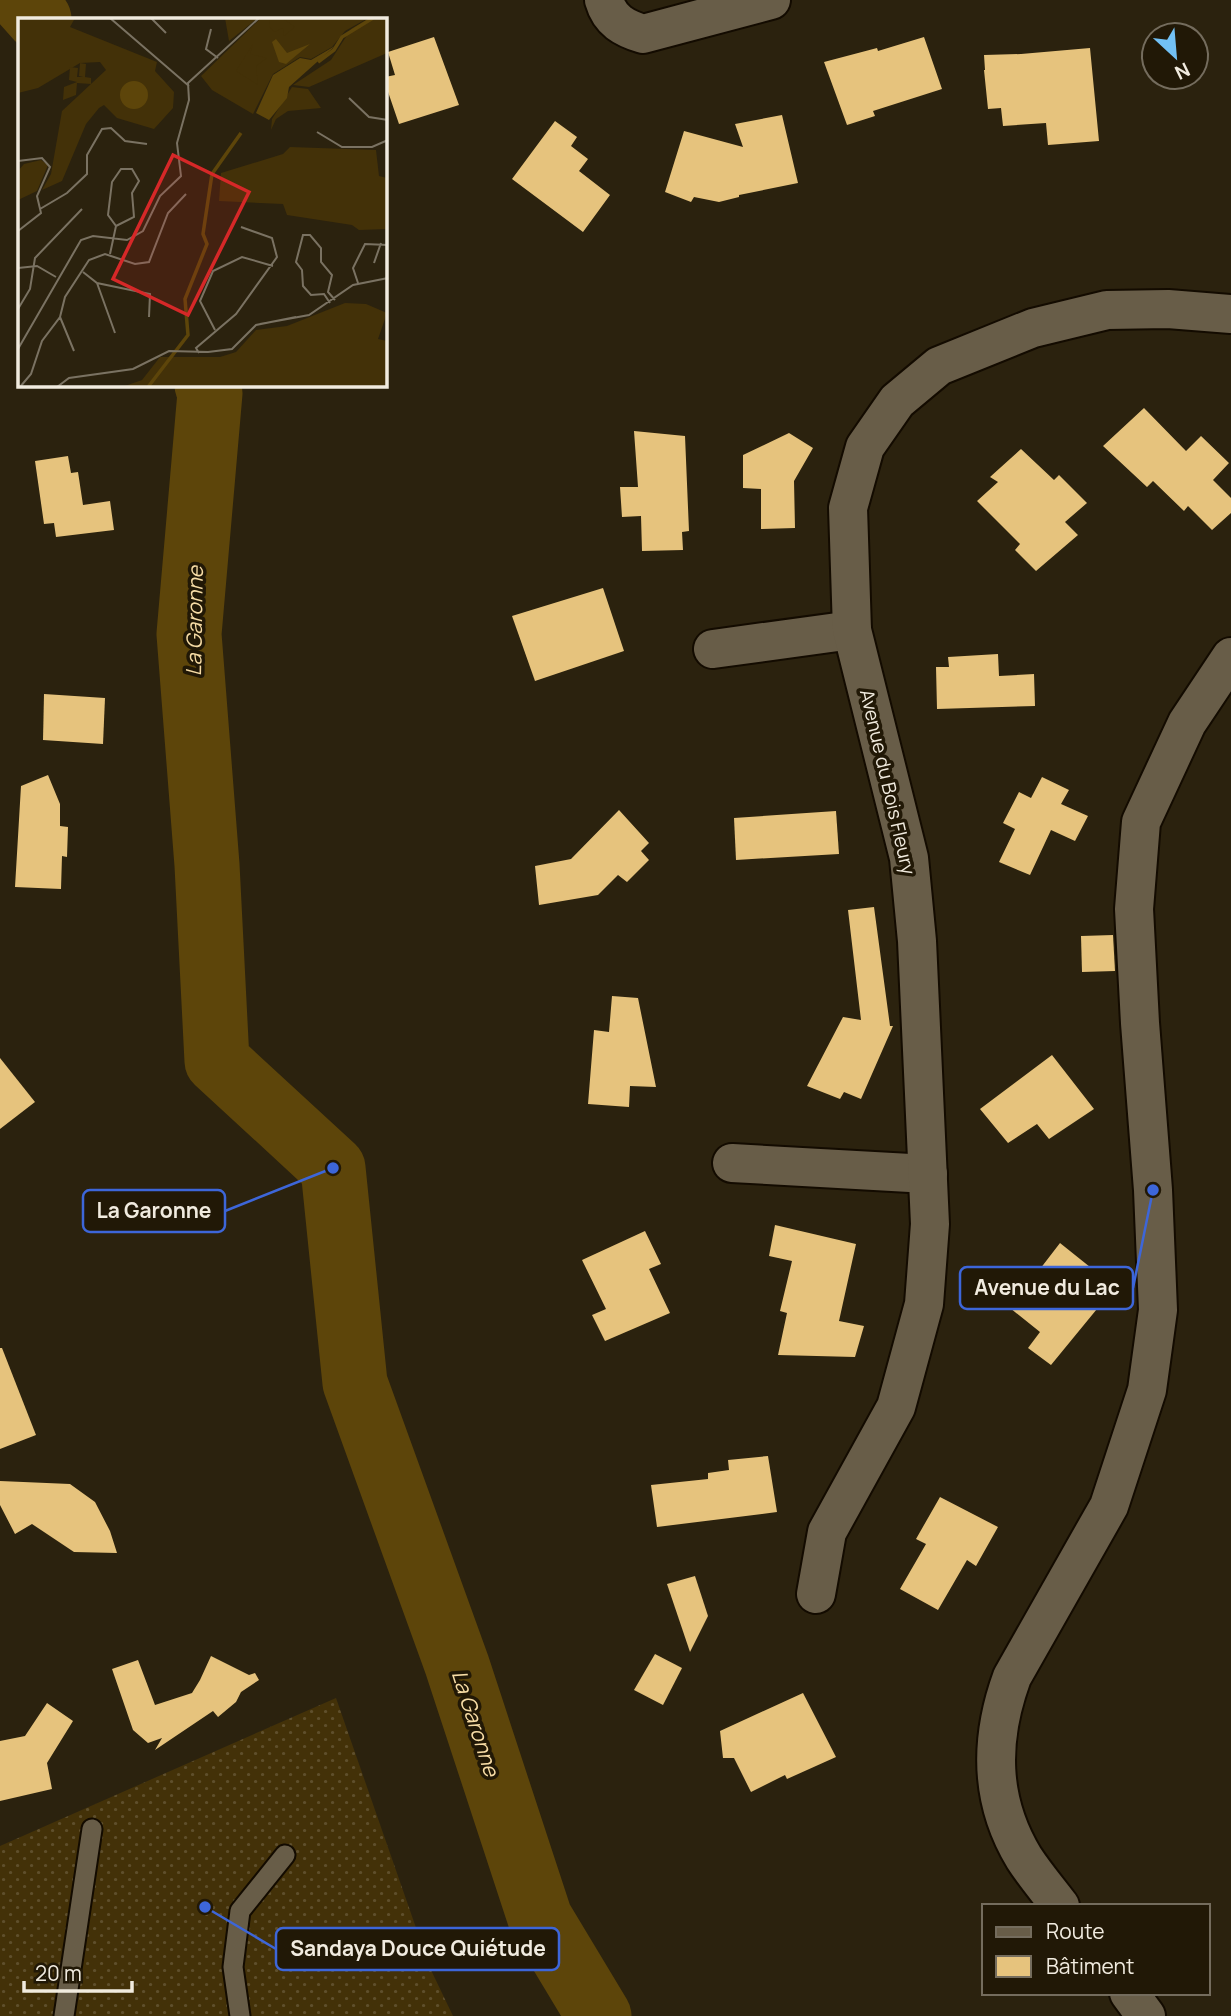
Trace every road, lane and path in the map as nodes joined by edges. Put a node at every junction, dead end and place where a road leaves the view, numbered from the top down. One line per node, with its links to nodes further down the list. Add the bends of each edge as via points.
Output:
1 (604, 0): 2 (street, via 622,28 643,34)
2 (771, 0)
3 (1231, 314): 4 (street, Avenue du Bois Fleury, via 1107,310 1033,328 939,366 897,401 865,447 848,508)
4 (852, 630): 5 (street); 8 (street, Avenue du Bois Fleury, via 909,858)
5 (713, 649)
6 (1231, 657): 12 (street, via 1186,723 1141,822 1134,909 1158,1310 1147,1390 1109,1506 1012,1677 996,1732 995,1761 1004,1814 1025,1860)
7 (732, 1163): 8 (street)
8 (928, 1174): 9 (street, Avenue du Bois Fleury, via 930,1224 924,1304 896,1407 827,1532)
9 (816, 1594)
10 (92, 1829): 14 (lane)
11 (285, 1855): 15 (lane, via 240,1912 233,1967)
12 (1058, 1904)
13 (1130, 1995): 16 (street)
14 (64, 2016)
15 (240, 2016)
16 (1146, 2016)

